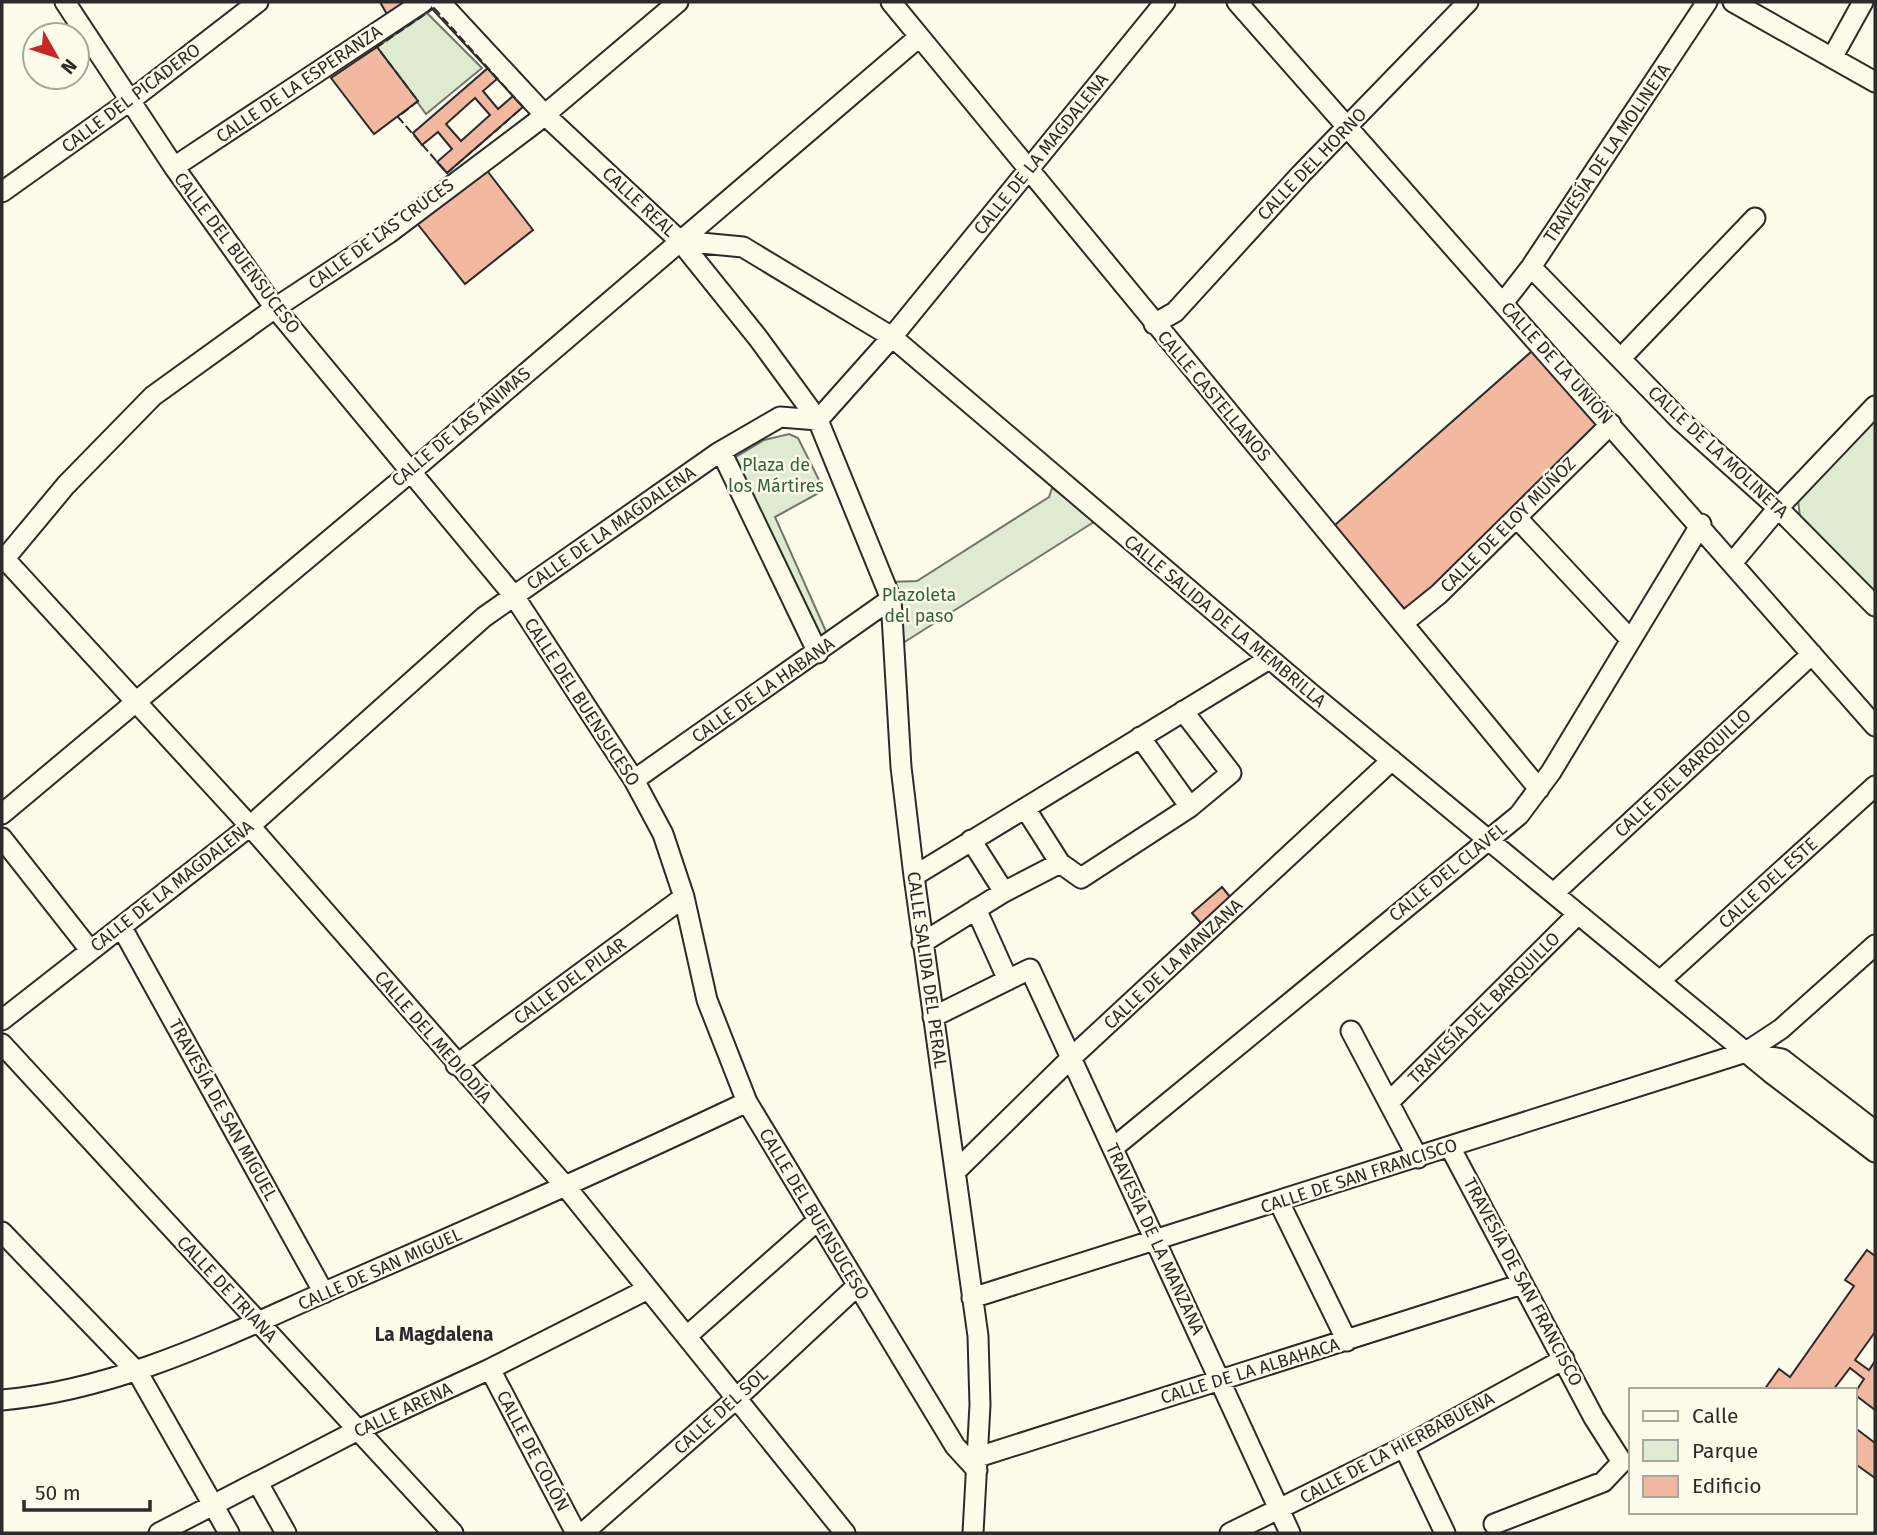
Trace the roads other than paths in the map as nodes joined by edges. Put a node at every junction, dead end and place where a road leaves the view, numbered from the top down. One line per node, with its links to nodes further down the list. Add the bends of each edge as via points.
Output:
1 (65, 2): 16 (street, CALLE DEL BUENSUCESO)
2 (258, 2): 16 (street, CALLE DEL PICADERO)
3 (423, 2): 19 (street, CALLE DE LA ESPERANZA)
4 (440, 2): 17 (street, CALLE REAL)
5 (678, 2): 17 (street, CALLE DE LAS CRUCES)
6 (891, 2): 13 (street, CALLE CASTELLANOS)
7 (1165, 2): 20 (street, CALLE DE LA MAGDALENA)
8 (1468, 2): 18 (street, CALLE DEL HORNO)
9 (1707, 2): 24 (street, TRAVESÍA DE LA MOLINETA)
10 (1733, 2): 14 (street)
11 (1863, 2): 14 (street)
12 (1249, 7): 18 (street, CALLE DE LA UNIÓN)
13 (919, 37): 20 (street, CALLE CASTELLANOS); 23 (street, CALLE DE LAS ÁNIMAS)
14 (1832, 58): 15 (street)
15 (1875, 82)
16 (131, 100): 19 (street, CALLE DEL BUENSUCESO); 21 (street, CALLE DEL PICADERO)
17 (544, 114): 23 (street, CALLE REAL); 26 (street, CALLE DE LAS CRUCES, via 389,233)
18 (1347, 127): 25 (street, CALLE DE LA UNIÓN); 27 (street, CALLE DEL HORNO, via 1175,312)
19 (174, 167): 26 (street, CALLE DEL BUENSUCESO)
20 (1029, 169): 27 (street, CALLE CASTELLANOS); 28 (street, CALLE DE LA MAGDALENA)
21 (2, 192)
22 (1755, 218): 29 (street)
23 (680, 241): 28 (street, CALLE SALIDA DE LA MEMBRILLA, via 743,247); 31 (street, CALLE REAL); 34 (street, CALLE DE LAS ÁNIMAS)
24 (1531, 267): 25 (street, TRAVESÍA DE LA MOLINETA); 29 (street, CALLE DE LA MOLINETA)
25 (1503, 303): 32 (street, CALLE DE LA UNIÓN)
26 (275, 308): 34 (street, CALLE DEL BUENSUCESO); 38 (street, CALLE DE LAS CRUCES, via 153,396)
27 (1154, 324): 43 (street, CALLE CASTELLANOS)
28 (892, 337): 31 (street, CALLE DE LA MAGDALENA); 47 (street, CALLE SALIDA DE LA MEMBRILLA)
29 (1621, 358): 35 (street, CALLE DE LA MOLINETA, via 1681,421)
30 (1875, 406): 35 (street)
31 (818, 420): 33 (street, CALLE DE LA MAGDALENA, via 780,417); 41 (street, CALLE SALIDA DEL PERAL)
32 (1611, 424): 36 (street, CALLE DE ELOY MUÑOZ); 37 (street, CALLE DE LA UNIÓN)
33 (721, 451): 40 (street, CALLE DE LA MAGDALENA); 45 (street)
34 (412, 470): 40 (street, CALLE DEL BUENSUCESO); 48 (street, CALLE DE LAS ÁNIMAS)
35 (1778, 508): 39 (street); 42 (street, CALLE DE LA MOLINETA)
36 (1517, 518): 43 (street, CALLE DE ELOY MUÑOZ); 44 (street)
37 (1701, 524): 39 (street, CALLE DE LA UNIÓN); 44 (street, CALLE DEL CLAVEL)
38 (2, 559): 48 (street, CALLE DEL MEDIODÍA)
39 (1733, 562): 46 (street, CALLE DE LA UNIÓN)
40 (514, 596): 53 (street, CALLE DEL BUENSUCESO); 59 (street, CALLE DE LA MAGDALENA, via 484,617)
41 (891, 599): 45 (street, CALLE DE LA HABANA); 64 (street, CALLE SALIDA DEL PERAL, via 901,767)
42 (1875, 606)
43 (1403, 623): 55 (street, CALLE CASTELLANOS)
44 (1630, 639): 55 (street, CALLE DEL CLAVEL)
45 (818, 653): 53 (street, CALLE DE LA HABANA)
46 (1812, 654): 50 (street, CALLE DE LA UNIÓN); 66 (street, CALLE DEL BARQUILLO)
47 (1269, 659): 49 (street); 52 (street, CALLE SALIDA DE LA MEMBRILLA)
48 (136, 702): 58 (street, CALLE DE LAS ÁNIMAS); 59 (street, CALLE DEL MEDIODÍA)
49 (1183, 711): 51 (street); 56 (street, via 1231,773)
50 (1875, 726)
51 (1140, 737): 56 (street); 57 (street)
52 (1392, 760): 61 (street, CALLE SALIDA DE LA MEMBRILLA); 81 (street, CALLE DE LA MANZANA)
53 (634, 780): 67 (street, CALLE DEL BUENSUCESO, via 663,834)
54 (1875, 786): 75 (street, CALLE DEL ESTE)
55 (1539, 789): 61 (street, CALLE DEL CLAVEL, via 1519,815)
56 (1190, 807): 63 (street, via 1081,878)
57 (1025, 808): 62 (street); 63 (street)
58 (2, 814)
59 (250, 826): 70 (street, CALLE DE LA MAGDALENA); 82 (street, CALLE DEL MEDIODÍA)
60 (2, 838): 73 (street)
61 (1487, 838): 66 (street, CALLE SALIDA DE LA MEMBRILLA); 87 (street, CALLE DEL CLAVEL)
62 (971, 840): 64 (street); 65 (street)
63 (1060, 863): 65 (street)
64 (914, 876): 71 (street, CALLE SALIDA DEL PERAL)
65 (1004, 892): 68 (street)
66 (1554, 892): 69 (street, CALLE SALIDA DE LA MEMBRILLA)
67 (684, 897): 82 (street, CALLE DEL PILAR); 84 (street, CALLE DEL BUENSUCESO, via 707,1000)
68 (976, 909): 71 (street); 74 (street)
69 (1578, 914): 75 (street, CALLE SALIDA DE LA MEMBRILLA); 83 (street, TRAVESÍA DEL BARQUILLO)
70 (122, 928): 73 (street, CALLE DE LA MAGDALENA); 99 (street, TRAVESÍA DE SAN MIGUEL)
71 (922, 943): 76 (street, CALLE SALIDA DEL PERAL)
72 (1875, 945): 80 (street, via 1781,1029)
73 (90, 950): 77 (street, CALLE DE LA MAGDALENA)
74 (1009, 980): 76 (street); 81 (street, TRAVESÍA DE LA MANZANA, via 1030,969)
75 (1660, 981): 80 (street, CALLE SALIDA DE LA MEMBRILLA)
76 (933, 1017): 90 (street, CALLE SALIDA DEL PERAL)
77 (2, 1020)
78 (1351, 1031): 83 (street)
79 (2, 1044): 101 (street, CALLE DE TRIANA)
80 (1746, 1052): 85 (street, CALLE SALIDA DE LA MEMBRILLA, via 1782,1059); 86 (street, CALLE DE SAN FRANCISCO); 88 (street, CALLE SALIDA DE LA MEMBRILLA)
81 (1071, 1058): 87 (street, TRAVESÍA DE LA MANZANA); 90 (street, CALLE DE LA MANZANA)
82 (456, 1065): 91 (street, CALLE DEL MEDIODÍA)
83 (1390, 1101): 89 (street)
84 (747, 1102): 91 (street, CALLE DE SAN MIGUEL); 93 (street, CALLE DEL BUENSUCESO)
85 (1875, 1131)
86 (1450, 1147): 89 (street, CALLE DE SAN FRANCISCO); 96 (street, TRAVESÍA DE SAN FRANCISCO)
87 (1113, 1148): 95 (street, TRAVESÍA DE LA MANZANA)
88 (1875, 1152)
89 (1418, 1158): 92 (street, CALLE DE SAN FRANCISCO)
90 (957, 1170): 100 (street, CALLE SALIDA DEL PERAL)
91 (566, 1187): 98 (street, CALLE DEL MEDIODÍA); 99 (street, CALLE DE SAN MIGUEL)
92 (1279, 1202): 95 (street, CALLE DE SAN FRANCISCO); 103 (street)
93 (817, 1220): 97 (street, CALLE DEL BUENSUCESO); 102 (street)
94 (2, 1232): 106 (street)
95 (1155, 1238): 100 (street, CALLE DE SAN FRANCISCO); 107 (street, TRAVESÍA DE LA MANZANA)
96 (1522, 1284): 103 (street, CALLE DE LA ALBAHACA); 104 (street, TRAVESÍA DE SAN FRANCISCO)
97 (857, 1286): 108 (street, CALLE DEL SOL); 112 (street, CALLE DEL BUENSUCESO, via 956,1446)
98 (648, 1289): 102 (street, CALLE DEL MEDIODÍA); 105 (street, CALLE ARENA)
99 (324, 1293): 101 (street, CALLE DE SAN MIGUEL)
100 (971, 1298): 112 (street, CALLE SALIDA DEL PERAL, via 978,1336)
101 (258, 1322): 106 (street, CALLE DE SAN MIGUEL); 110 (street, CALLE DE TRIANA)
102 (687, 1336): 108 (street, CALLE DEL MEDIODÍA)
103 (1347, 1341): 107 (street, CALLE DE LA ALBAHACA)
104 (1564, 1359): 111 (street, CALLE DE LA HIERBABUENA); 116 (street, TRAVESÍA DE SAN FRANCISCO, via 1622,1462 1603,1482)
105 (490, 1369): 110 (street, CALLE ARENA); 121 (street, CALLE DE COLÓN)
106 (138, 1373): 109 (street, CALLE DE SAN MIGUEL); 114 (street)
107 (1220, 1380): 112 (street, CALLE DE LA ALBAHACA); 115 (street, TRAVESÍA DE LA MANZANA)
108 (738, 1397): 122 (street, CALLE DEL SOL); 123 (street, CALLE DEL MEDIODÍA)
109 (2, 1400)
110 (358, 1430): 113 (street, CALLE ARENA); 120 (street, CALLE DE TRIANA)
111 (1404, 1447): 115 (street, CALLE DE LA HIERBABUENA); 127 (street)
112 (977, 1463): 124 (street, CALLE SALIDA DEL PERAL)
113 (258, 1483): 114 (street, CALLE ARENA); 119 (street)
114 (214, 1506): 117 (street, CALLE ARENA); 118 (street)
115 (1277, 1510): 125 (street, CALLE DE LA HIERBABUENA); 126 (street, TRAVESÍA DE LA MANZANA)
116 (1494, 1524)
117 (159, 1533)
118 (229, 1533)
119 (286, 1533)
120 (453, 1533)
121 (576, 1533)
122 (583, 1533)
123 (845, 1533)
124 (973, 1533)
125 (1230, 1533)
126 (1290, 1533)
127 (1445, 1533)

